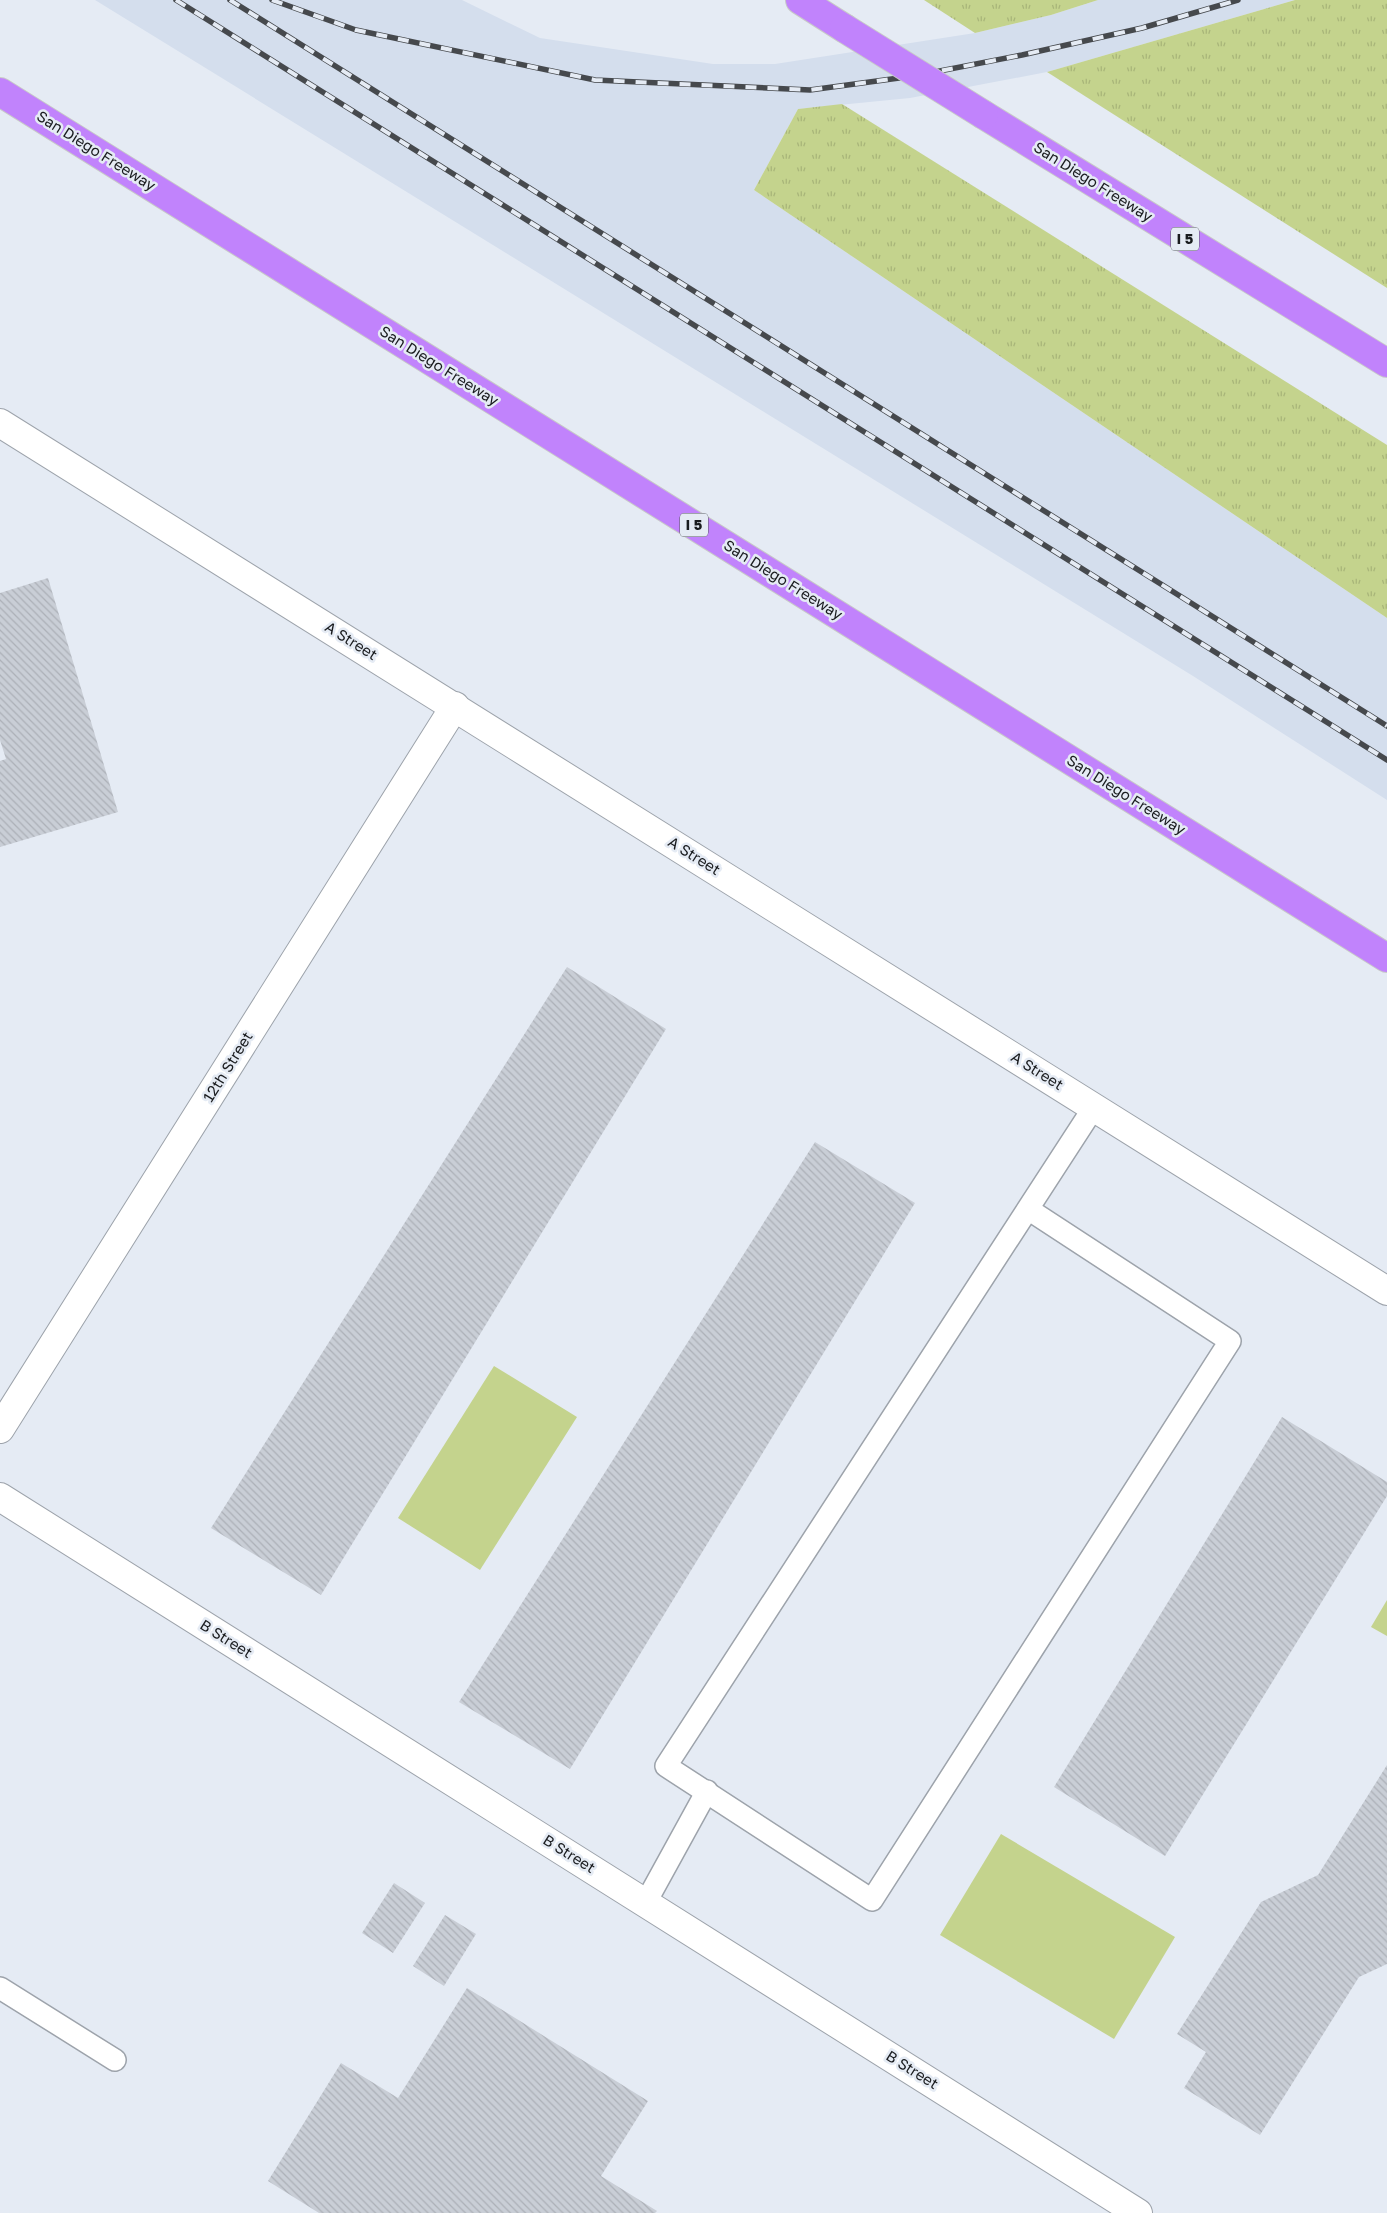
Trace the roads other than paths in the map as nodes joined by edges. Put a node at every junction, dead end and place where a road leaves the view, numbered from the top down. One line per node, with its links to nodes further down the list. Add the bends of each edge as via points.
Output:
1 (800, 0): 3 (highway, San Diego Freeway / I 5, bridge)
2 (0, 92): 6 (highway, San Diego Freeway / I 5)
3 (1387, 362)
4 (0, 423): 5 (street, A Street)
5 (455, 706): 7 (street, A Street); 10 (street, 12th Street)
6 (1387, 958)
7 (1094, 1107): 8 (lane); 9 (street, A Street)
8 (1028, 1209): 12 (lane, via 666,1766); 12 (lane, via 1230,1341 872,1900)
9 (1387, 1291)
10 (0, 1429)
11 (0, 1496): 13 (street, B Street)
12 (707, 1791): 13 (lane)
13 (646, 1902): 16 (street, B Street)
14 (0, 1988): 15 (lane)
15 (115, 2060)
16 (1138, 2213)

